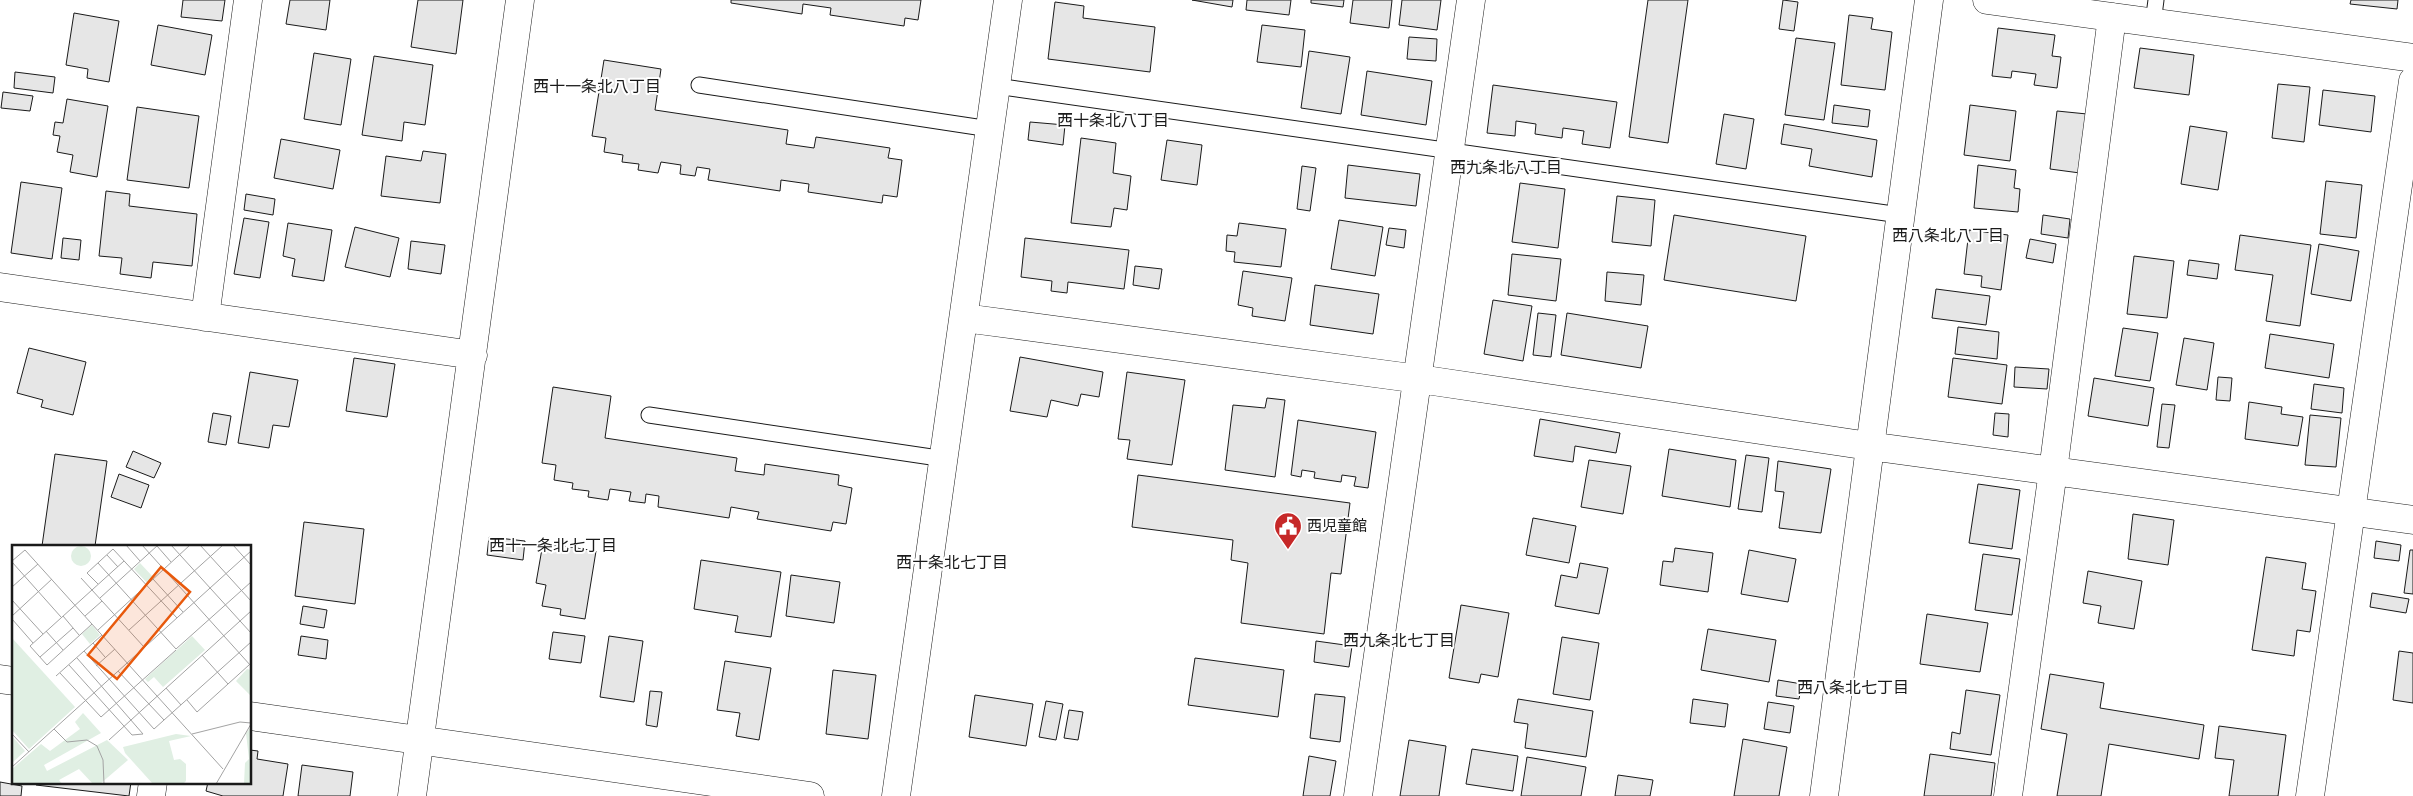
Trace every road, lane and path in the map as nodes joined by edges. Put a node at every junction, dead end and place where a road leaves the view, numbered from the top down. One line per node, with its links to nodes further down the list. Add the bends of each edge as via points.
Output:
1 (248, 0): 17 (street)
2 (520, 0): 19 (street)
3 (1008, 0): 12 (street)
4 (1471, 0): 14 (street)
5 (1929, 0): 15 (street)
6 (1987, 0): 8 (street)
7 (2155, 11): 8 (street); 9 (street)
8 (2112, 17): 24 (street)
9 (2413, 58)
10 (2413, 81): 25 (street)
11 (699, 85): 13 (lane)
12 (996, 86): 13 (street); 14 (lane)
13 (990, 129): 18 (street)
14 (1450, 151): 15 (lane); 20 (street)
15 (1900, 216): 22 (street)
16 (0, 287): 17 (street)
17 (205, 317): 19 (street)
18 (964, 318): 20 (street); 23 (street)
19 (473, 355): 28 (street)
20 (1419, 379): 22 (street); 32 (street)
21 (649, 415): 23 (lane)
22 (1869, 446): 24 (street); 33 (street)
23 (944, 459): 31 (street)
24 (2053, 471): 25 (street); 34 (street)
25 (2351, 512): 26 (street); 35 (street)
26 (2413, 520)
27 (251, 716): 28 (street)
28 (419, 742): 29 (street); 30 (street)
29 (412, 796)
30 (810, 796)
31 (896, 796)
32 (1358, 796)
33 (1824, 796)
34 (2008, 796)
35 (2310, 796)

